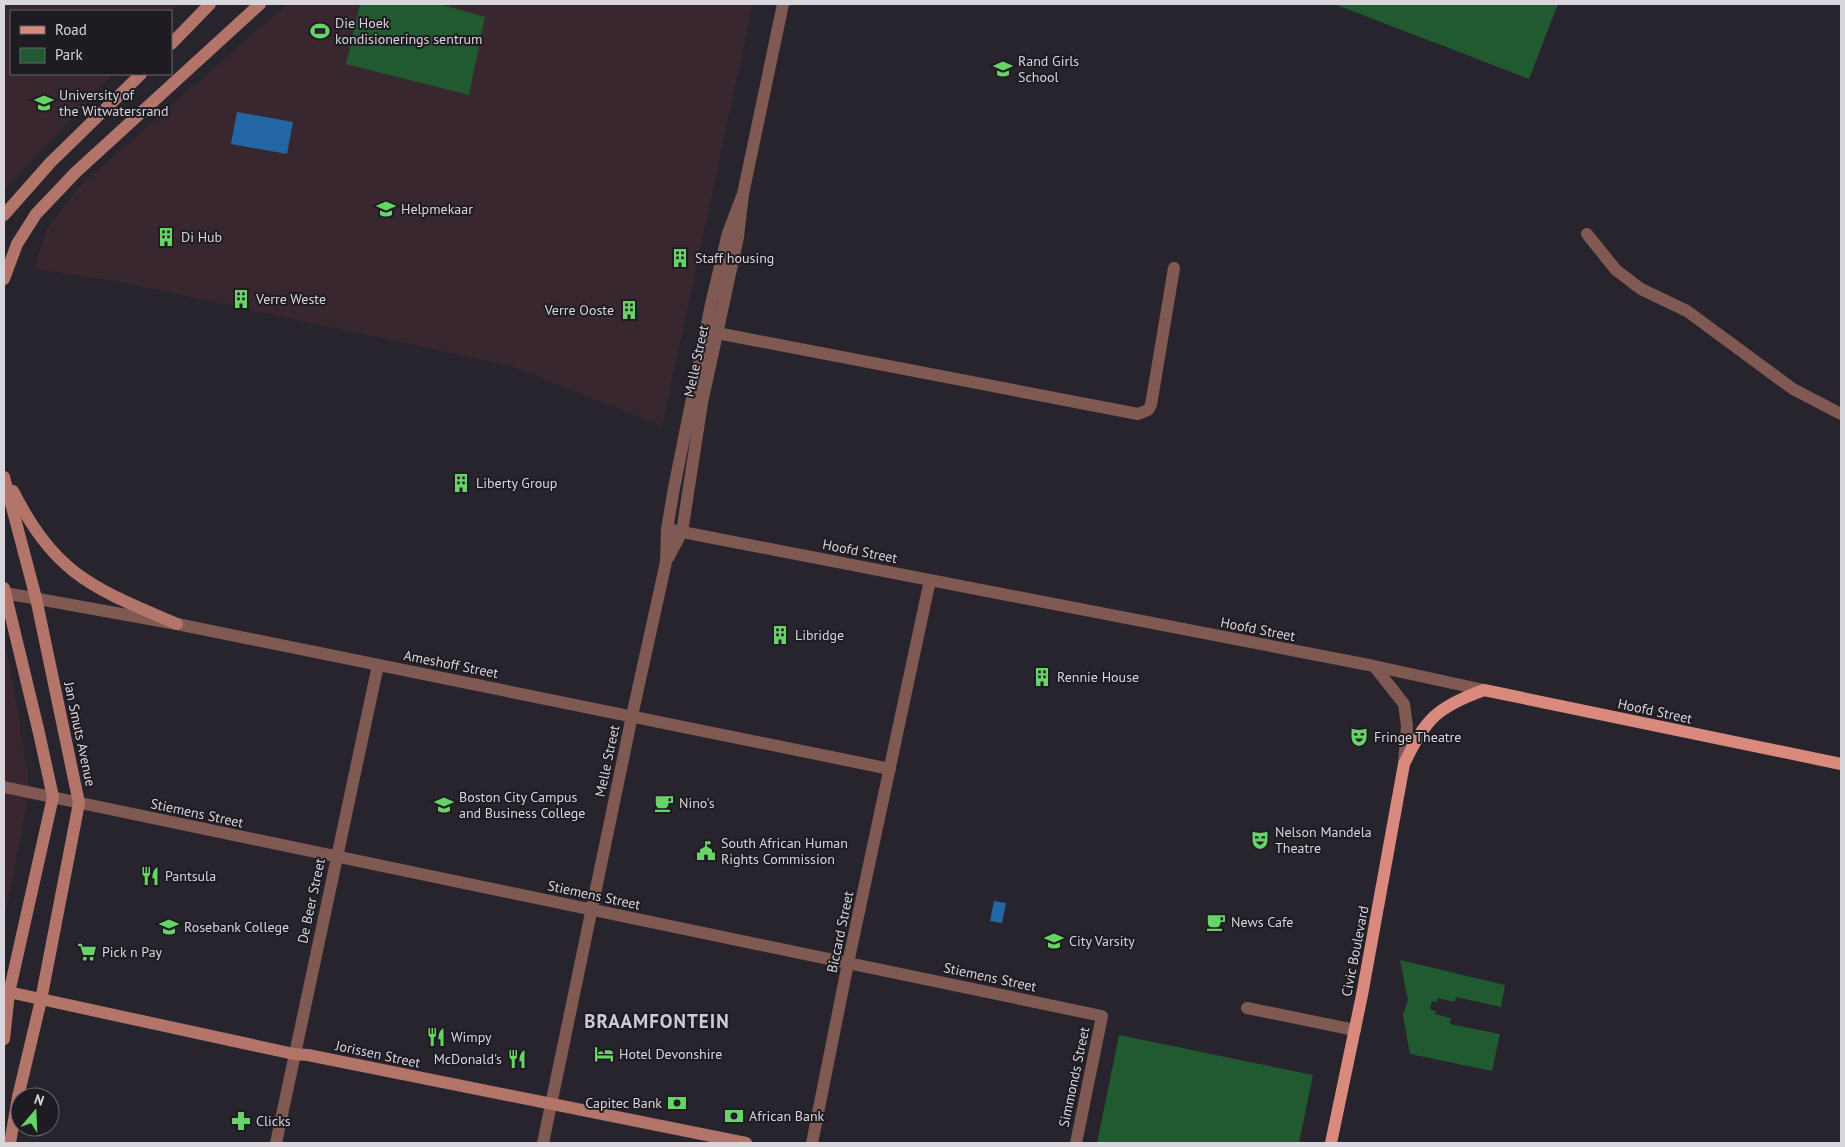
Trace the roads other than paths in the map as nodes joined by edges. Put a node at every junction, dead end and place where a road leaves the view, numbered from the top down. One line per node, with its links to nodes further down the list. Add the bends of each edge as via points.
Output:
1 (210, 4): 4 (main road)
2 (260, 4): 10 (main road, via 76,172 36,214 18,244)
3 (783, 4): 6 (street, Melle Street)
4 (172, 43)
5 (140, 75): 7 (main road, via 50,163)
6 (743, 194): 11 (street, Melle Street, via 738,237); 14 (street, Melle Street, via 728,233)
7 (4, 214)
8 (1587, 234): 12 (street, via 1616,270 1641,289 1687,311 1793,389)
9 (1174, 268): 11 (street, via 1151,406 1138,414)
10 (4, 278)
11 (717, 333): 15 (street, Melle Street, via 702,403)
12 (1841, 414)
13 (4, 475): 19 (main road, Jan Smuts Avenue); 20 (main road, via 43,543 66,568 94,588)
14 (667, 530): 15 (street, Hoofd Street); 16 (street, Melle Street)
15 (682, 532): 16 (street, Melle Street); 17 (street, Hoofd Street)
16 (666, 562): 24 (street, Melle Street)
17 (930, 580): 22 (street, Hoofd Street); 27 (street, Biccard Street)
18 (4, 590): 19 (street, Ameshoff Street); 29 (main road)
19 (36, 598): 20 (street, Ameshoff Street); 30 (main road, Jan Smuts Avenue)
20 (177, 624): 21 (street, Ameshoff Street)
21 (378, 665): 24 (street, Ameshoff Street); 31 (street, De Beer Street)
22 (1374, 666): 23 (street, Hoofd Street); 25 (street, Civic Boulevard, via 1404,704 1407,726)
23 (1484, 690): 25 (main road, Civic Boulevard, via 1445,707 1428,722); 26 (main road, Hoofd Street)
24 (632, 716): 27 (street, Ameshoff Street); 32 (street, Melle Street)
25 (1404, 764): 38 (main road, Civic Boulevard)
26 (1841, 764)
27 (890, 769): 33 (street, Biccard Street)
28 (4, 787): 29 (street, Stiemens Street)
29 (53, 797): 30 (street, Stiemens Street); 34 (main road)
30 (79, 803): 31 (street, Stiemens Street); 35 (main road, Jan Smuts Avenue)
31 (336, 857): 32 (street, Stiemens Street); 40 (street, De Beer Street)
32 (591, 910): 33 (street, Stiemens Street); 41 (street, Melle Street)
33 (848, 963): 37 (street, Stiemens Street); 47 (street, Biccard Street)
34 (7, 992): 35 (main road, Jorissen Street); 39 (main road)
35 (41, 1000): 40 (main road, Jorissen Street); 43 (main road, Jan Smuts Avenue)
36 (1247, 1008): 38 (street)
37 (1102, 1016): 48 (street, Simmonds Street)
38 (1355, 1030): 49 (main road, Civic Boulevard)
39 (4, 1039)
40 (294, 1054): 41 (main road, Jorissen Street, via 308,1054); 44 (street, De Beer Street)
41 (551, 1104): 42 (main road, Jorissen Street); 45 (street, Melle Street)
42 (693, 1138): 46 (main road, Jorissen Street)
43 (10, 1143)
44 (276, 1143)
45 (543, 1143)
46 (746, 1143)
47 (812, 1143)
48 (1076, 1143)
49 (1330, 1143)

